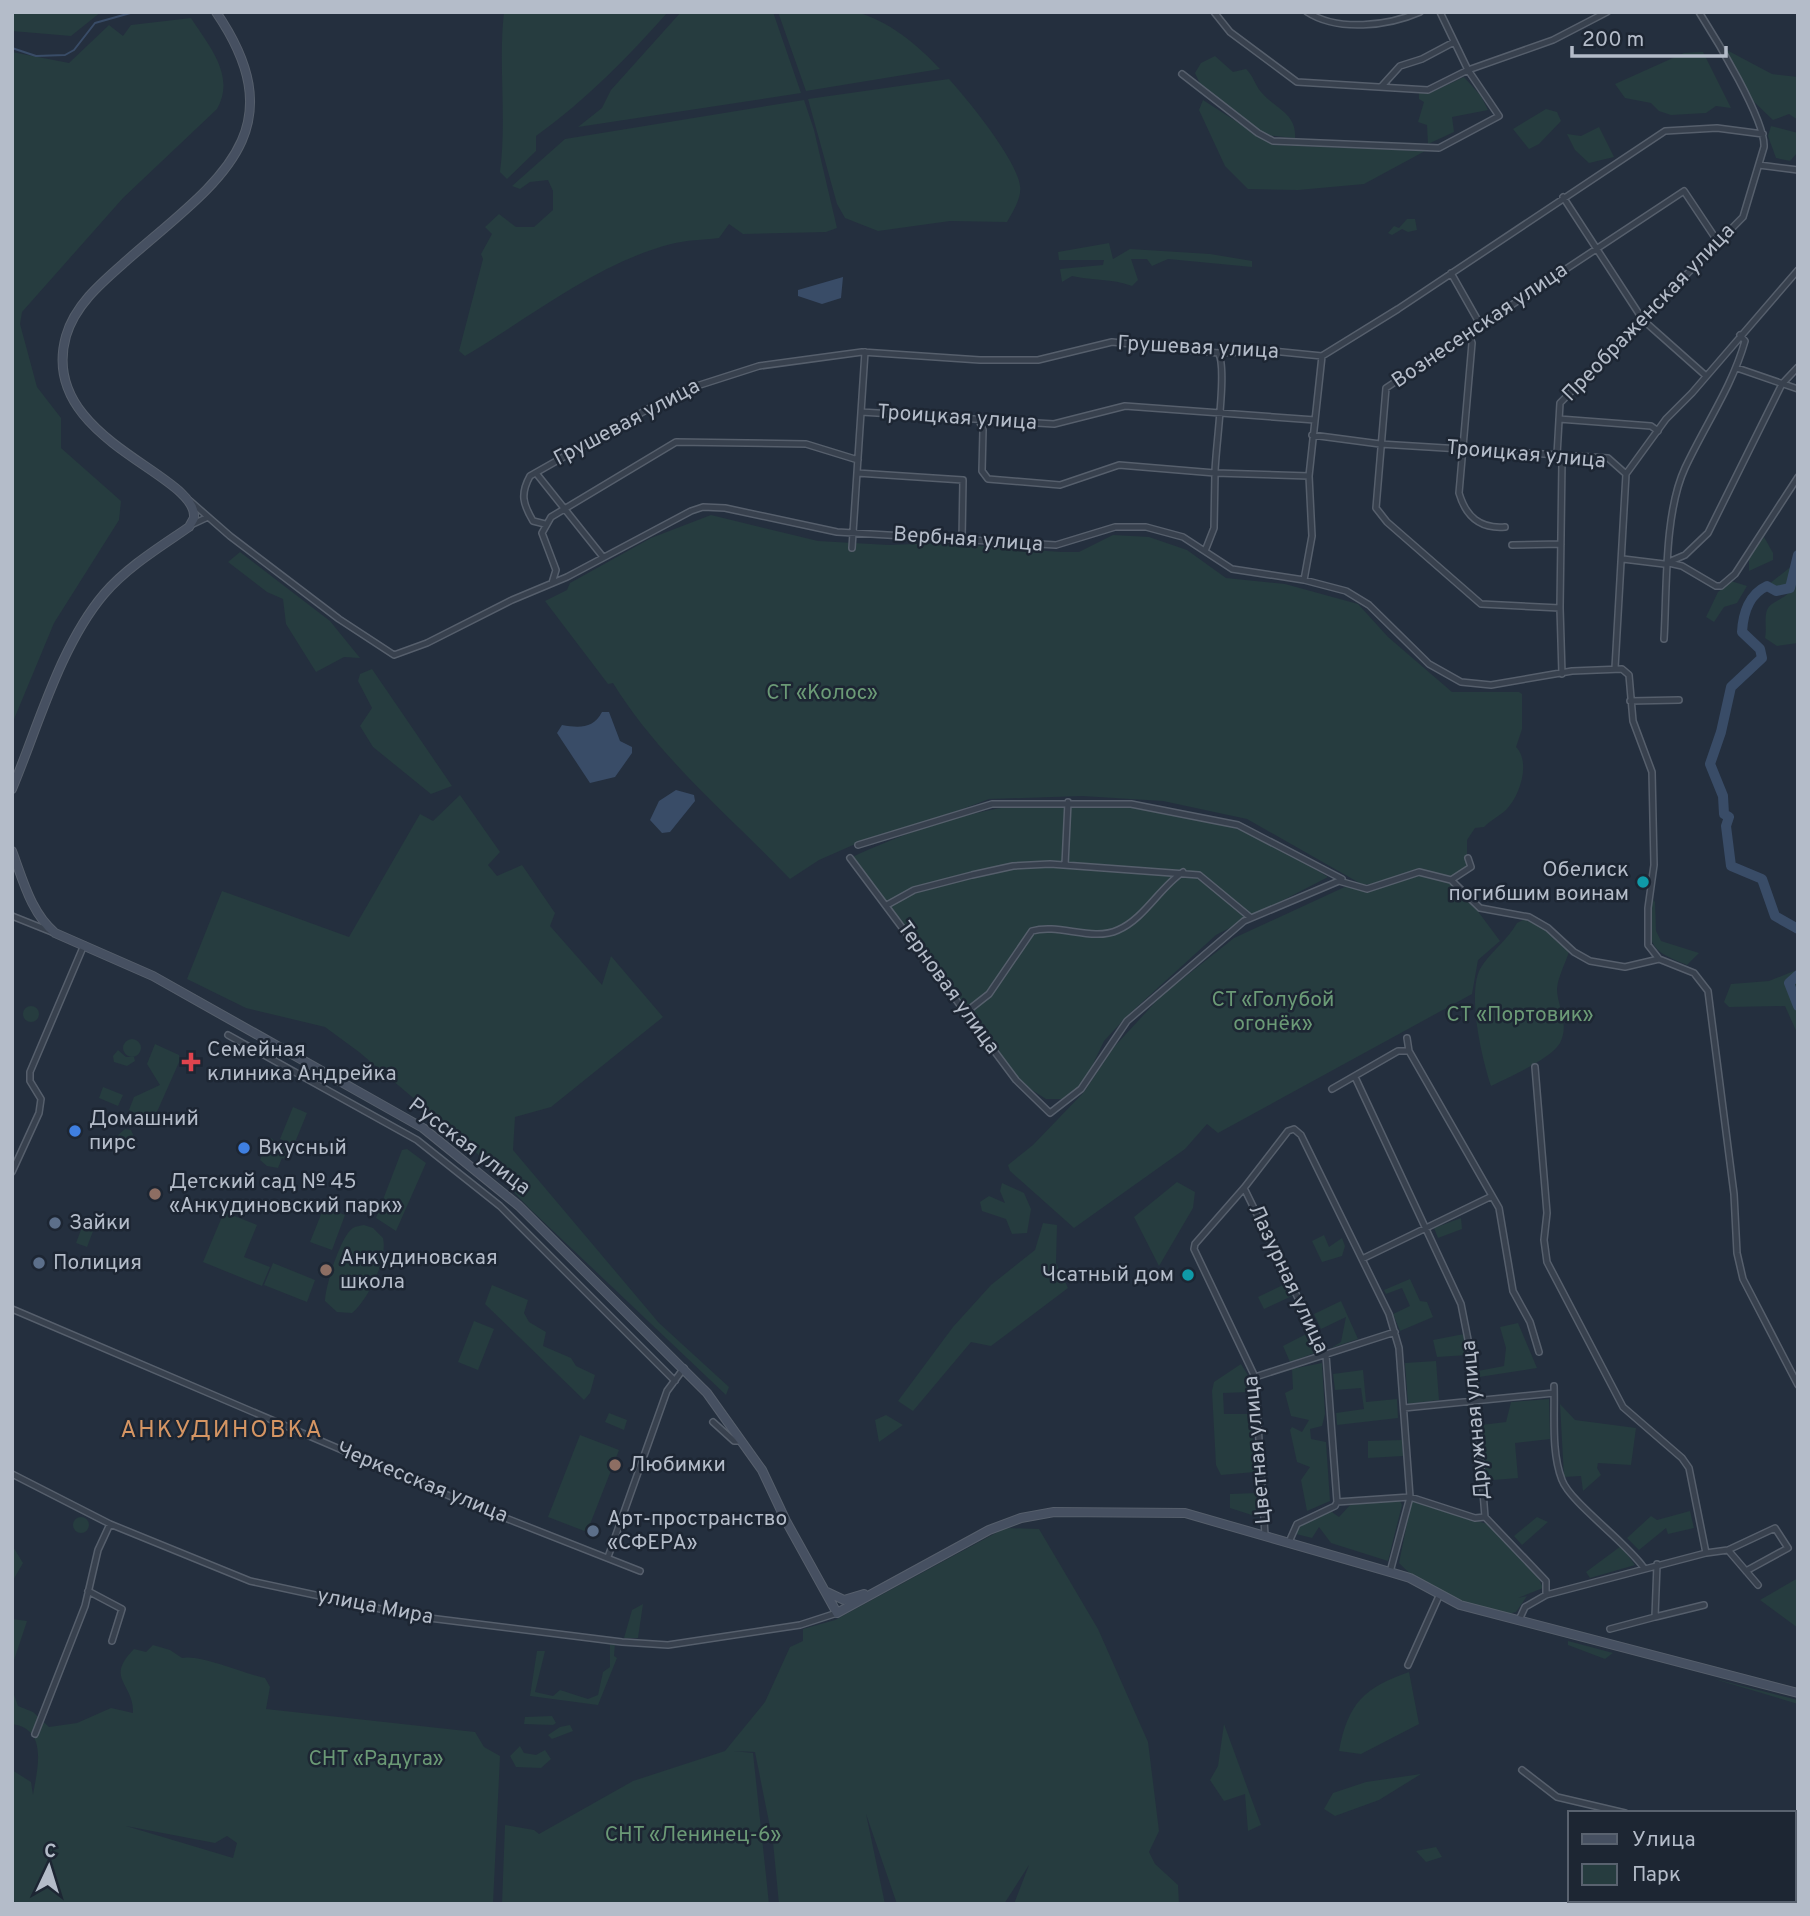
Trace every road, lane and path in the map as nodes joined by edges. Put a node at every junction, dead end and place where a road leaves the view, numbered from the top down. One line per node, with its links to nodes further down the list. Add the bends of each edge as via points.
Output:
1 (216, 12): 49 (street, via 242,57 251,84 252,112 244,139 195,199 85,301 69,328 64,353 68,387 83,415 108,440)
2 (1307, 12): 3 (street, via 1328,22 1382,24)
3 (1420, 12)
4 (1440, 12): 8 (street)
5 (1607, 12): 9 (street, via 1553,40)
6 (1699, 12): 12 (street)
7 (1216, 13): 11 (street, via 1230,32 1297,82)
8 (1454, 42): 9 (street); 11 (street, via 1400,66)
9 (1468, 70): 10 (street, via 1499,116 1439,148 1279,142 1258,134); 11 (street, via 1428,90)
10 (1182, 74)
11 (1381, 87)
12 (1763, 134): 13 (street, Преображенская улица); 15 (street, via 1717,128 1665,131)
13 (1759, 165): 14 (street); 16 (street, Преображенская улица, via 1747,210)
14 (1798, 170)
15 (1563, 197): 17 (street); 19 (street)
16 (1718, 242): 17 (street, Вознесенская улица, via 1684,191); 20 (street, Преображенская улица)
17 (1596, 249): 20 (street); 21 (street, Вознесенская улица)
18 (1798, 270): 23 (street)
19 (1451, 273): 21 (street); 26 (street)
20 (1643, 320): 29 (street); 35 (street, Преображенская улица, via 1560,403)
21 (1481, 326): 22 (street, Вознесенская улица)
22 (1469, 335): 39 (street, Вознесенская улица, via 1386,388); 40 (street)
23 (1740, 335): 28 (street, via 1745,341); 29 (street)
24 (865, 352): 25 (street, Грушевая улица, via 1038,360 1112,342); 32 (street); 43 (street, Грушевая улица, via 759,366 701,382)
25 (1218, 353): 26 (street, Грушевая улица); 33 (street, via 1222,362)
26 (1322, 355): 36 (street)
27 (1798, 367): 30 (street)
28 (1737, 368): 30 (street); 63 (street, via 1684,470)
29 (1705, 374): 37 (street)
30 (1782, 384): 31 (street); 63 (street, via 1708,533 1685,555)
31 (1798, 390)
32 (861, 412): 34 (street, Троицкая улица); 42 (street)
33 (1219, 413): 34 (street, Троицкая улица, via 1125,407 1054,424); 36 (street, Троицкая улица); 45 (street)
34 (979, 419): 45 (street, via 985,478 1060,485 1119,466)
35 (1559, 419): 37 (street, via 1651,426); 41 (street, Преображенская улица)
36 (1315, 420): 38 (street)
37 (1658, 431): 46 (street)
38 (1312, 435): 39 (street, Троицкая улица); 47 (street)
39 (1380, 444): 40 (street, Троицкая улица); 66 (street, Вознесенская улица, via 1376,508 1387,522 1481,604)
40 (1463, 449): 41 (street, Троицкая улица); 54 (street, via 1459,493 1463,506 1473,520 1491,528)
41 (1557, 455): 46 (street, Троицкая улица, via 1608,458); 57 (street, Преображенская улица, via 1562,461)
42 (858, 460): 44 (street); 50 (street, via 806,444 676,442)
43 (536, 473): 50 (street); 52 (street, Грушевая улица, via 522,490 533,521)
44 (857, 473): 55 (street); 56 (street, via 963,480)
45 (1215, 473): 47 (street); 60 (street, via 1214,528)
46 (1626, 474): 62 (street, Троицкая улица)
47 (1309, 476): 64 (street, via 1312,536)
48 (1798, 477): 63 (street, via 1735,574 1721,586)
49 (190, 501): 51 (street); 53 (street, via 195,513)
50 (565, 508): 52 (street); 61 (street)
51 (208, 517): 53 (street); 65 (street, Вербная улица, via 388,654 427,643)
52 (545, 524): 65 (street, via 542,533 556,570)
53 (189, 527): 72 (street, via 116,582 91,611 70,648)
54 (1505, 527)
55 (852, 532): 56 (street, Вербная улица); 59 (street); 61 (street, Вербная улица, via 703,507)
56 (962, 540): 60 (street, Вербная улица, via 1056,545 1133,526 1184,537)
57 (1561, 544): 58 (street); 66 (street, Преображенская улица)
58 (1512, 545)
59 (852, 548)
60 (1205, 551): 64 (street, Вербная улица, via 1232,569)
61 (603, 557): 65 (street, Вербная улица)
62 (1623, 559): 63 (street); 68 (street, Троицкая улица)
63 (1668, 563): 67 (street)
64 (1304, 580): 69 (street, Вербная улица, via 1358,597 1429,664 1461,682 1491,685)
65 (552, 583)
66 (1560, 608): 69 (street, Преображенская улица)
67 (1664, 639)
68 (1615, 668): 69 (street, Вербная улица); 71 (street, via 1629,675)
69 (1562, 674)
70 (1679, 700): 71 (street)
71 (1630, 701): 87 (street, via 1652,772 1654,870 1646,936)
72 (12, 789)
73 (1068, 802): 74 (street, via 985,805); 78 (street); 80 (street, via 1142,804 1228,822)
74 (858, 845)
75 (12, 851): 85 (street, via 33,905)
76 (850, 858): 82 (street, Терновая улица)
77 (1468, 858): 81 (street, via 1471,867)
78 (1065, 865): 79 (street); 82 (street, via 1013,866 914,890)
79 (1183, 872): 84 (street, via 1199,875); 88 (street, via 1117,931 1032,931 989,994)
80 (1345, 880): 81 (street, via 1367,889 1419,872); 84 (street)
81 (1451, 880): 87 (street, via 1480,908 1529,917 1590,961 1625,967)
82 (887, 905): 88 (street, Терновая улица)
83 (12, 916): 85 (street)
84 (1251, 918): 88 (street, Терновая улица, via 1231,930 1127,1021 1087,1082 1053,1112 1016,1080)
85 (55, 933): 86 (street, Русская улица)
86 (84, 945): 97 (street, via 29,1075 41,1099 39,1113); 106 (street, Русская улица, via 153,976 422,1128 519,1206)
87 (1659, 959): 109 (street, via 1694,974 1708,991 1737,1253 1743,1279)
88 (966, 1012)
89 (228, 1035): 108 (street, via 417,1140 500,1206)
90 (1407, 1038): 91 (street)
91 (1409, 1051): 94 (street, via 1398,1051); 99 (street)
92 (1365, 1062): 94 (street)
93 (1535, 1067): 122 (street, via 1547,1262 1623,1407 1689,1468)
94 (1370, 1069): 95 (street)
95 (1355, 1077): 96 (street); 100 (street, Дружная улица)
96 (1332, 1089)
97 (12, 1172)
98 (1244, 1188): 101 (street, Лазурная улица, via 1294,1129); 105 (street, Лазурная улица); 107 (street, Цветная улица, via 1194,1249)
99 (1492, 1196): 100 (street); 104 (street, via 1499,1208 1513,1291)
100 (1427, 1228): 101 (street); 110 (street, Дружная улица, via 1461,1304)
101 (1362, 1259): 103 (street)
102 (12, 1309): 123 (street, Черкесская улица, via 440,1492)
103 (1395, 1332): 105 (street); 111 (street)
104 (1539, 1352)
105 (1326, 1354): 107 (street); 116 (street, Лазурная улица)
106 (684, 1368): 108 (street); 113 (street, Русская улица)
107 (1255, 1377): 119 (street, Цветная улица)
108 (675, 1381): 123 (street, via 667,1391)
109 (1798, 1385)
110 (1477, 1401): 111 (street); 117 (street, Дружная улица); 125 (street, via 1554,1390 1562,1482)
111 (1404, 1408): 115 (street)
112 (713, 1422): 113 (street, via 734,1441)
113 (744, 1440): 130 (street, Русская улица)
114 (12, 1474): 118 (street, улица Мира)
115 (1410, 1497): 116 (street); 117 (street, via 1475,1518); 128 (street)
116 (1337, 1502): 120 (street, Цветная улица, via 1297,1524)
117 (1485, 1517): 133 (street, Дружная улица, via 1546,1581)
118 (110, 1524): 132 (street); 136 (street, улица Мира, via 250,1581 451,1622 668,1645 790,1627)
119 (1265, 1535): 120 (street); 131 (street, via 1168,1511 1041,1514 989,1530)
120 (1289, 1542): 128 (street)
121 (1728, 1550): 122 (street); 127 (street); 127 (street, via 1775,1528 1788,1548)
122 (1706, 1553): 124 (street)
123 (608, 1558): 126 (street, Черкесская улица)
124 (1657, 1564): 125 (street); 137 (street)
125 (1644, 1567): 133 (street)
126 (640, 1571)
127 (1746, 1571): 129 (street)
128 (1390, 1572): 134 (street)
129 (1758, 1584)
130 (820, 1585): 131 (street, via 830,1596 844,1600); 136 (street, Русская улица)
131 (880, 1590): 136 (street)
132 (88, 1591): 140 (street, via 122,1609); 143 (street)
133 (1546, 1595): 138 (street, via 1525,1607)
134 (1439, 1596): 138 (street); 141 (street)
135 (1704, 1605): 137 (street)
136 (837, 1613)
137 (1655, 1617): 139 (street)
138 (1519, 1620): 142 (street)
139 (1610, 1629)
140 (112, 1641)
141 (1408, 1665)
142 (1798, 1693)
143 (36, 1734)
144 (1521, 1770): 145 (street, via 1557,1797)
145 (1616, 1811)

